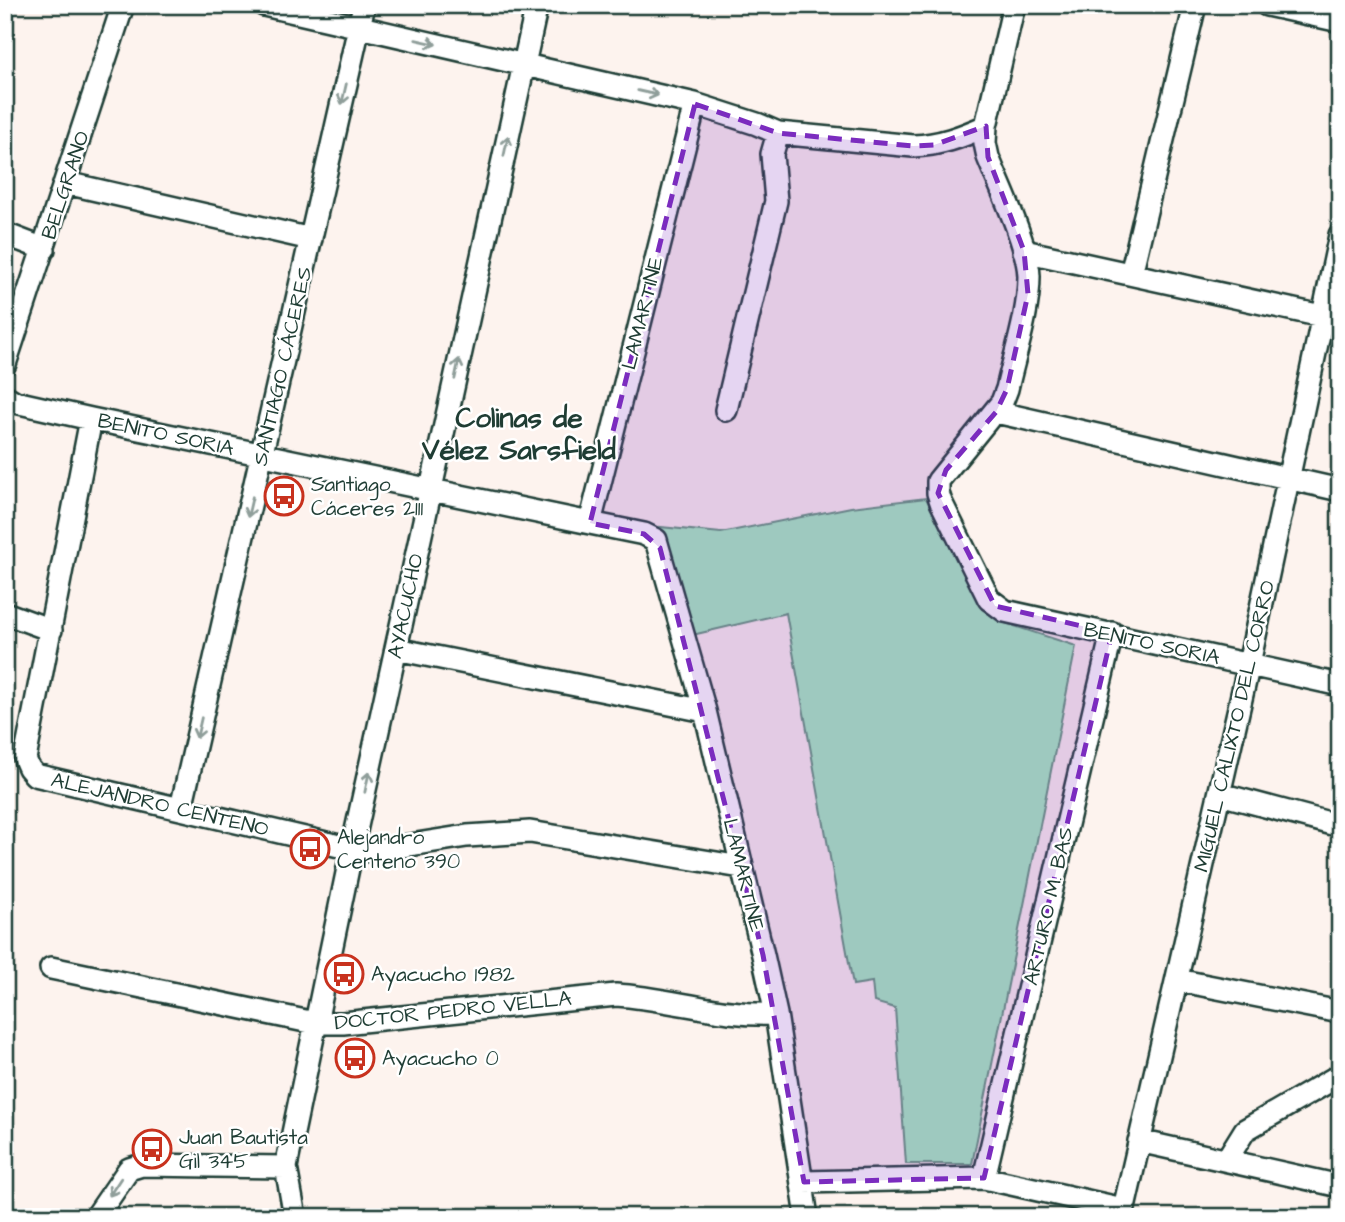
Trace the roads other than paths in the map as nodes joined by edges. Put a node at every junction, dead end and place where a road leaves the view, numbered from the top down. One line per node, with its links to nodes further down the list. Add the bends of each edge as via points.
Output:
1 (123, 5): 14 (street, BELGRANO)
2 (264, 5): 9 (street)
3 (365, 5): 9 (street, SANTIAGO CÁCERES)
4 (537, 5): 10 (street, AYACUCHO)
5 (1014, 5): 12 (street)
6 (1195, 5): 20 (street)
7 (1267, 5): 8 (street)
8 (1340, 21)
9 (359, 27): 10 (street, one-way to 10); 17 (street, SANTIAGO CÁCERES, one-way to 17)
10 (524, 65): 11 (street, one-way to 11); 29 (street, AYACUCHO, one-way to 10)
11 (695, 104): 13 (street); 31 (street, LAMARTINE)
12 (986, 126): 13 (street, via 954,140 913,146); 19 (street, via 988,157)
13 (778, 133): 24 (street, via 772,154 776,201)
14 (66, 183): 17 (street); 18 (street, BELGRANO)
15 (5, 234): 18 (street)
16 (1340, 234): 21 (street, MIGUEL CALIXTO DEL CORRO)
17 (311, 239): 27 (street, SANTIAGO CÁCERES)
18 (44, 249): 22 (street, BELGRANO)
19 (1024, 251): 20 (street); 25 (street, via 1028,294 1007,389)
20 (1131, 274): 21 (street)
21 (1331, 318): 28 (street, MIGUEL CALIXTO DEL CORRO)
22 (5, 364)
23 (5, 396): 26 (street, BENITO SORIA)
24 (726, 410)
25 (996, 412): 28 (street); 35 (street, BENITO SORIA, via 938,481 938,494 989,599 1005,611)
26 (91, 419): 27 (street, BENITO SORIA); 34 (street)
27 (262, 454): 29 (street, BENITO SORIA); 41 (street, SANTIAGO CÁCERES, one-way to 41)
28 (1289, 478): 30 (street); 37 (street, MIGUEL CALIXTO DEL CORRO)
29 (431, 489): 31 (street, BENITO SORIA); 36 (street, AYACUCHO)
30 (1340, 490)
31 (590, 523): 32 (street, BENITO SORIA)
32 (656, 540): 39 (street, LAMARTINE)
33 (5, 613): 34 (street)
34 (51, 630): 41 (street, ALEJANDRO CENTENO, via 25,759 35,775)
35 (1112, 634): 37 (street, BENITO SORIA); 54 (street, ARTURO M. BAS)
36 (396, 649): 39 (street); 43 (street, AYACUCHO, one-way to 36)
37 (1249, 664): 38 (street, BENITO SORIA); 40 (street, MIGUEL CALIXTO DEL CORRO)
38 (1340, 685)
39 (705, 711): 44 (street, LAMARTINE)
40 (1220, 794): 42 (street); 46 (street, MIGUEL CALIXTO DEL CORRO)
41 (181, 808): 43 (street, ALEJANDRO CENTENO)
42 (1340, 826)
43 (352, 849): 44 (street, ALEJANDRO CENTENO, via 372,851 467,836 530,832); 49 (street, AYACUCHO)
44 (741, 867): 48 (street, LAMARTINE)
45 (51, 968): 49 (street, DOCTOR PEDRO VELLA)
46 (1177, 980): 47 (street); 51 (street, MIGUEL CALIXTO DEL CORRO)
47 (1340, 1012)
48 (776, 1014): 49 (street, DOCTOR PEDRO VELLA, via 750,1016 616,995); 55 (street, LAMARTINE)
49 (315, 1023): 53 (street, AYACUCHO)
50 (1340, 1075): 52 (street, via 1245,1130)
51 (1139, 1141): 52 (street); 57 (street, MIGUEL CALIXTO DEL CORRO)
52 (1227, 1159): 56 (street)
53 (286, 1167): 58 (street, one-way to 58, via 142,1165 129,1169 120,1179); 59 (street)
54 (984, 1178): 55 (street); 57 (street)
55 (804, 1182): 60 (street, LAMARTINE)
56 (1340, 1186)
57 (1123, 1213)
58 (96, 1217)
59 (295, 1217)
60 (807, 1217)

